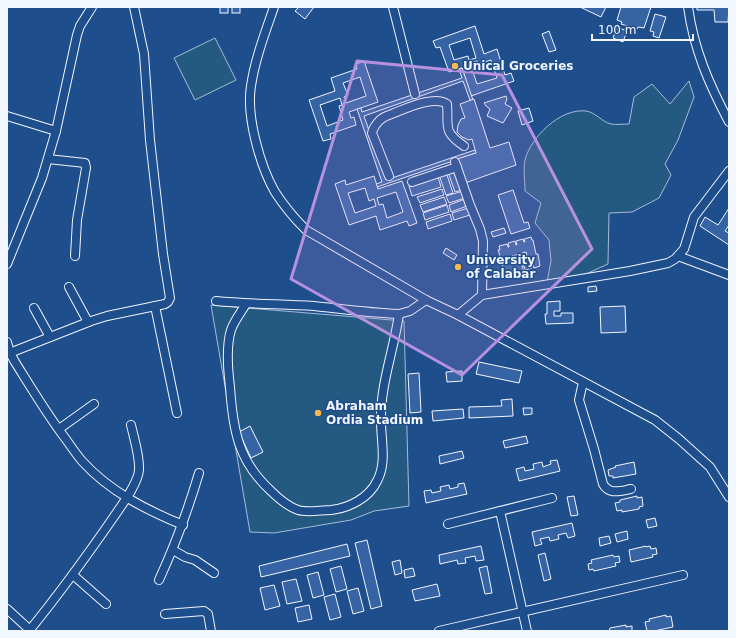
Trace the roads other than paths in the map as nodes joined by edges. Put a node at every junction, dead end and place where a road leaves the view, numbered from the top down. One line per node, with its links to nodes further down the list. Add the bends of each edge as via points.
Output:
1 (92, 7): 9 (street, via 77,35)
2 (134, 7): 24 (street, via 144,54 150,140 170,298 165,304)
3 (274, 7): 21 (street, via 258,54 251,88 250,116 259,152 275,192 306,230)
4 (393, 7): 6 (street)
5 (688, 7): 8 (street, via 699,59)
6 (417, 98): 10 (street, via 447,104 449,134); 13 (street, via 381,118 373,130)
7 (7, 116): 9 (street)
8 (729, 122)
9 (56, 131): 11 (street)
10 (464, 146)
11 (48, 159): 15 (street, via 85,163); 17 (street)
12 (729, 171): 16 (street, via 694,217 684,249)
13 (390, 176)
14 (412, 182): 20 (street, via 456,165 483,241)
15 (75, 256)
16 (678, 256): 18 (street); 20 (street, via 668,263 630,271)
17 (7, 264)
18 (729, 274)
19 (69, 287): 28 (street)
20 (482, 295): 27 (street)
21 (426, 300): 26 (street, via 410,311); 27 (street)
22 (216, 301): 23 (street)
23 (246, 304): 26 (street); 26 (street, via 231,331 229,348 228,368 234,428 240,450 249,467 283,502 298,510 338,509 369,494 378,480 382,467 382,401)
24 (155, 306): 28 (street); 34 (street)
25 (34, 308): 29 (street)
26 (399, 314)
27 (458, 315): 32 (street)
28 (88, 322): 29 (street)
29 (50, 338): 31 (street)
30 (7, 342): 31 (street)
31 (9, 353): 36 (street)
32 (583, 382): 38 (street, via 579,400 603,484 609,491); 40 (street, via 655,420 710,467)
33 (94, 404): 36 (street)
34 (177, 414)
35 (131, 425): 39 (street, via 139,471)
36 (59, 429): 39 (street, via 88,468)
37 (199, 473): 44 (street)
38 (631, 488)
39 (127, 497): 44 (street, via 154,513); 47 (street)
40 (729, 497)
41 (552, 498): 42 (street)
42 (500, 511): 43 (street); 52 (street)
43 (448, 524)
44 (183, 525): 45 (street)
45 (173, 550): 46 (street, via 195,560); 49 (street)
46 (214, 573)
47 (73, 575): 50 (street); 54 (street)
48 (683, 575): 52 (street)
49 (159, 580)
50 (106, 604)
51 (7, 609): 54 (street)
52 (523, 612): 56 (street); 57 (street)
53 (165, 614): 55 (street, via 204,611 208,614)
54 (29, 631)
55 (211, 631)
56 (440, 631)
57 (527, 631)

